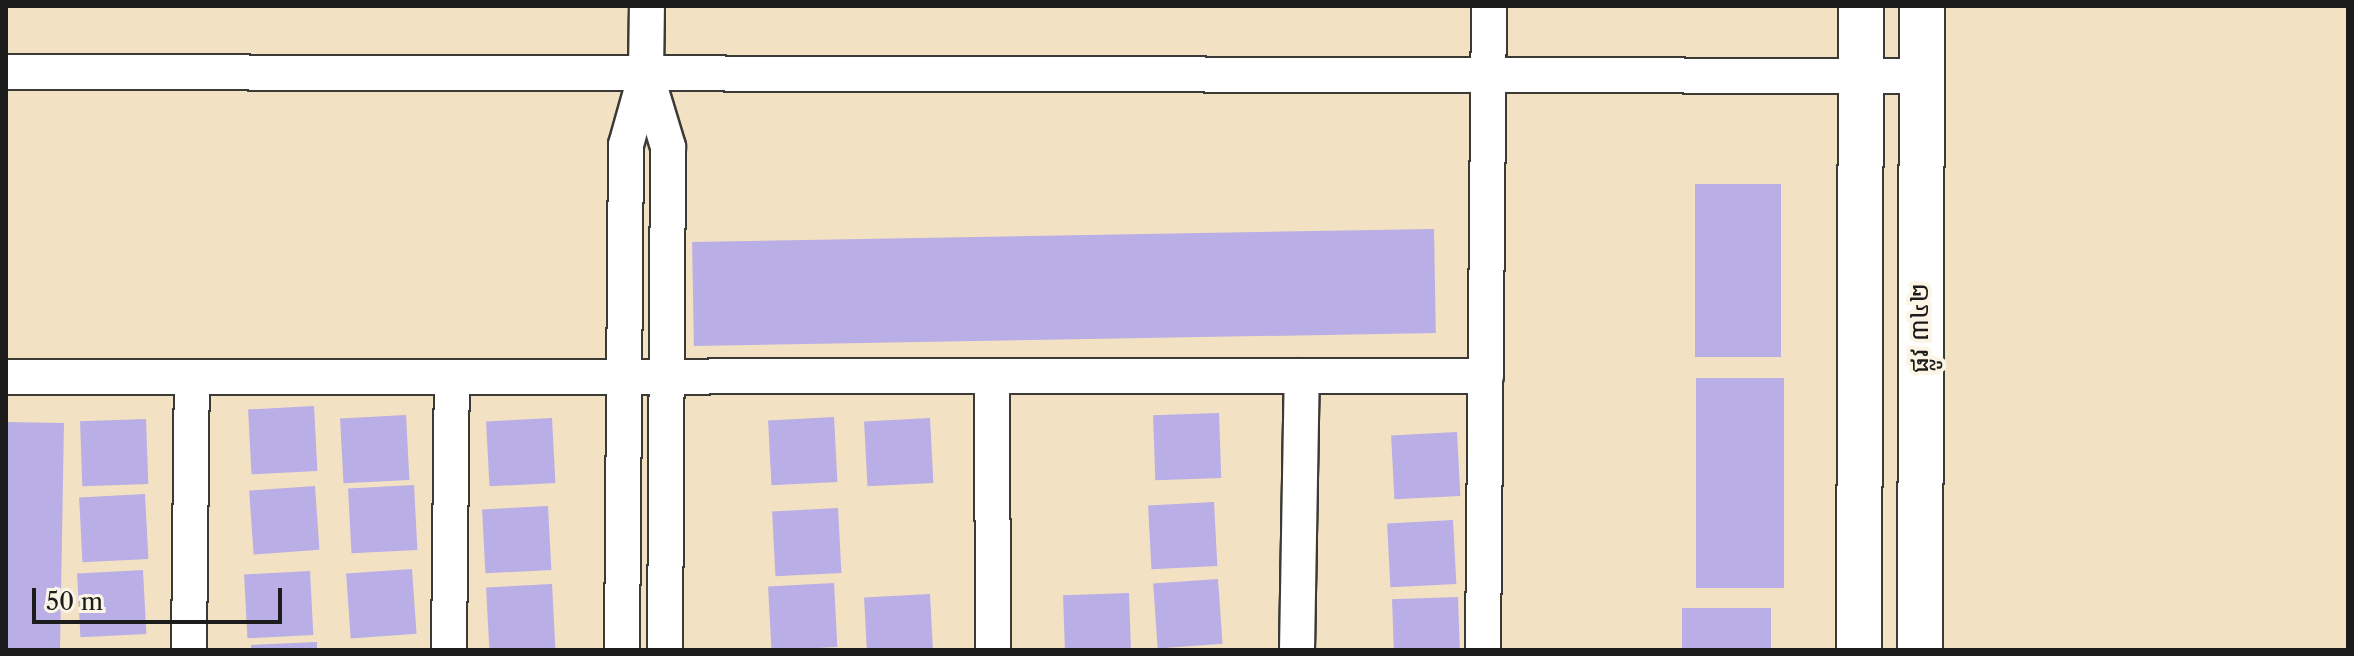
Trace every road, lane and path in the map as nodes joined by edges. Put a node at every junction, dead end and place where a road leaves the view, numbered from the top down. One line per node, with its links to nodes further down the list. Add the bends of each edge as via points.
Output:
1 (647, 6): 6 (street)
2 (1489, 6): 8 (street)
3 (1861, 6): 9 (main road)
4 (1922, 6): 7 (main road, ផ្លូវ ៣៤២)
5 (6, 72): 6 (street)
6 (646, 74): 8 (street); 10 (street, via 626,145); 11 (street, via 668,147)
7 (1921, 76): 9 (street); 26 (main road, ផ្លូវ ៣៤២)
8 (1488, 77): 9 (street); 14 (street)
9 (1861, 77): 25 (main road)
10 (624, 376): 11 (street); 17 (street); 20 (street)
11 (667, 376): 12 (street); 21 (street)
12 (992, 376): 13 (street); 22 (street)
13 (1302, 376): 14 (street); 23 (street)
14 (1486, 376): 24 (street)
15 (6, 377): 16 (street)
16 (192, 377): 17 (street); 18 (street)
17 (452, 377): 19 (street)
18 (189, 650)
19 (449, 650)
20 (622, 650)
21 (665, 650)
22 (993, 650)
23 (1297, 650)
24 (1483, 650)
25 (1859, 650)
26 (1920, 650)

